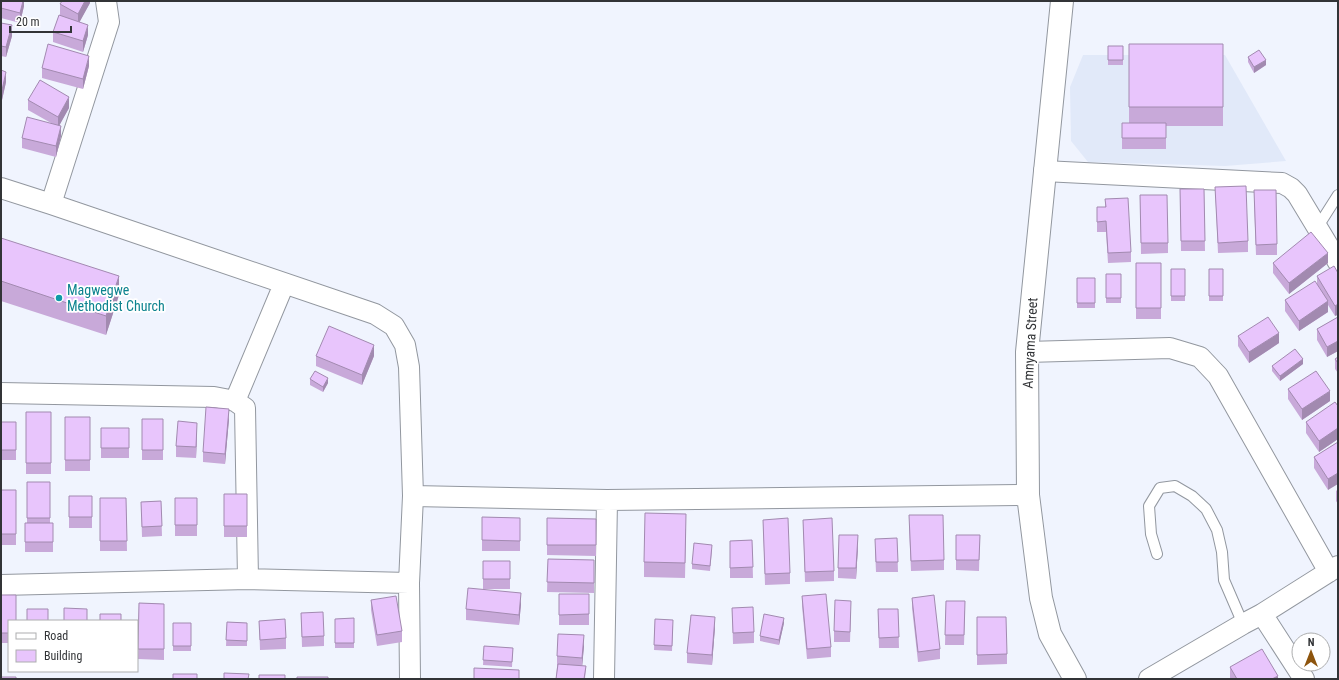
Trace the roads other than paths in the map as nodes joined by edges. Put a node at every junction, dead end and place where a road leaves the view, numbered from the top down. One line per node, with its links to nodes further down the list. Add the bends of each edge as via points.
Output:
1 (106, 1): 6 (street, via 109,22)
2 (1062, 1): 3 (street, Amnyama Street)
3 (1044, 171): 7 (street, via 1282,183 1297,194); 10 (street, Amnyama Street)
4 (1, 188): 6 (street)
5 (1338, 195): 7 (lane)
6 (51, 204): 9 (street)
7 (1317, 228): 8 (street)
8 (1338, 262)
9 (284, 284): 12 (street); 14 (street, via 375,314 394,326 404,345 409,367)
10 (1028, 352): 13 (street, Amnyama Street); 17 (street, via 1170,348 1200,357 1218,376)
11 (1, 393): 12 (street, via 214,397)
12 (235, 401): 18 (street, via 245,408)
13 (1028, 495): 15 (street); 25 (street, Amnyama Street, via 1041,598 1050,634)
14 (413, 496): 15 (street); 19 (street)
15 (607, 500): 24 (street)
16 (1157, 554): 22 (lane, via 1151,534 1149,506 1160,488 1175,486 1192,496 1206,509 1214,525 1222,552 1224,580)
17 (1334, 569): 21 (street)
18 (248, 579): 19 (street); 20 (street)
19 (409, 582): 23 (street)
20 (1, 585)
21 (1262, 614): 22 (street); 27 (street)
22 (1243, 624): 26 (street)
23 (410, 679)
24 (604, 679)
25 (1075, 679)
26 (1149, 679)
27 (1304, 679)

